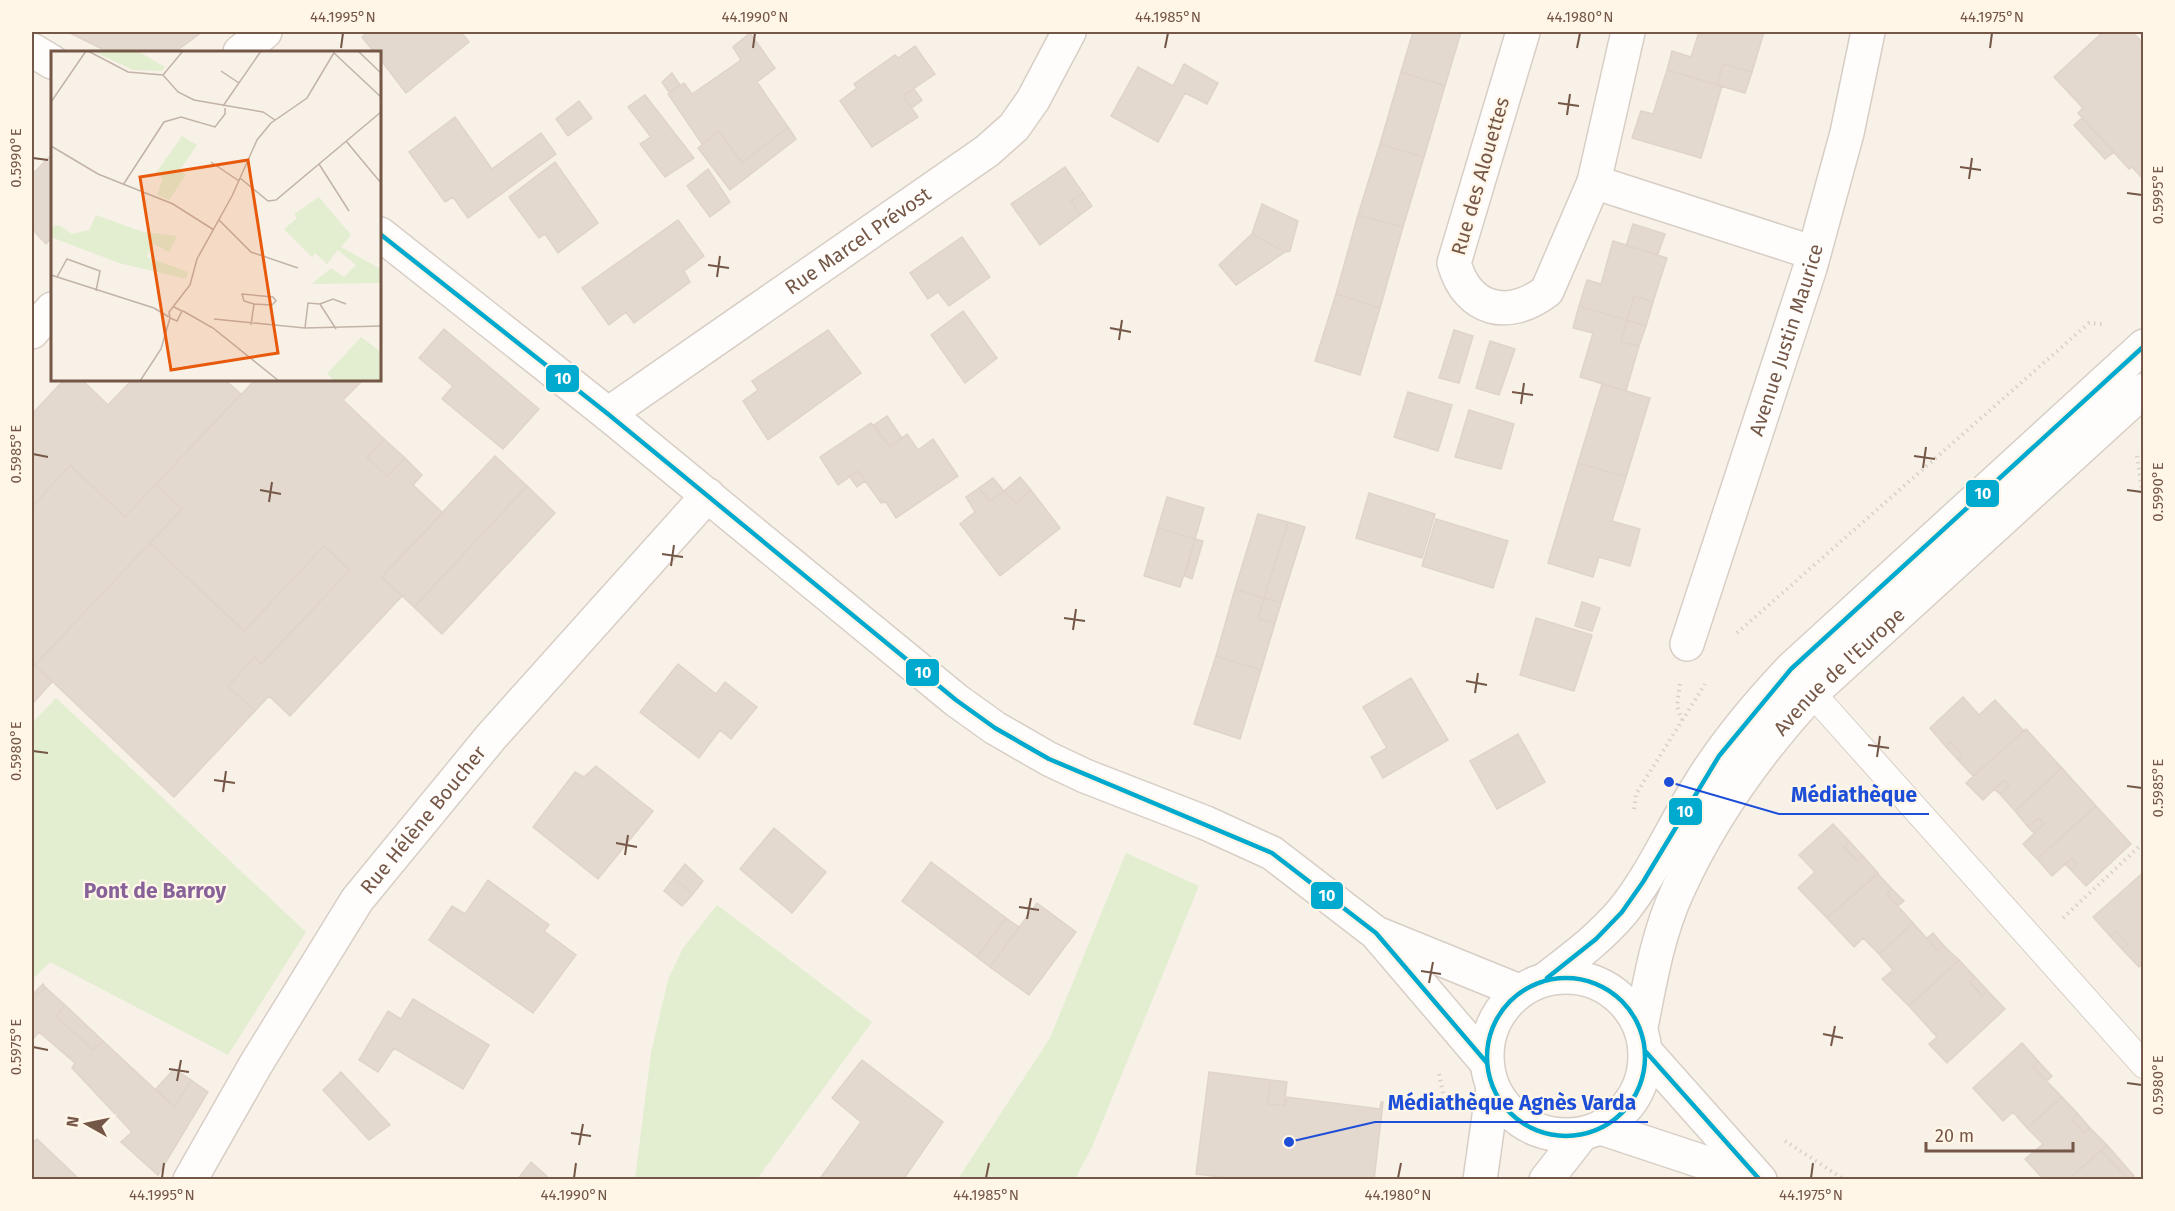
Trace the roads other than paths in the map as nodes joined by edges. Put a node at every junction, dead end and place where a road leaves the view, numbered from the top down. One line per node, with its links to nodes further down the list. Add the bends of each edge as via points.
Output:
1 (265, 32): 7 (street)
2 (1069, 32): 16 (street, Rue Marcel Prévost, via 1033,100 1014,127 987,151)
3 (1523, 32): 9 (street, Rue des Alouettes, via 1454,263 1467,291 1482,303 1508,308 1532,302 1547,291)
4 (1628, 32): 9 (street, Rue des Alouettes)
5 (1868, 32): 11 (street, Avenue Justin Maurice, via 1847,133)
6 (32, 50): 8 (street)
7 (241, 51)
8 (51, 61)
9 (1594, 182): 11 (street)
10 (381, 235): 16 (street)
11 (1814, 252): 18 (street, Avenue Justin Maurice)
12 (51, 310): 13 (street)
13 (32, 332)
14 (2144, 346): 21 (street, Avenue de l'Europe, via 1791,669 1747,715 1698,786 1623,911 1594,942)
15 (2144, 390): 19 (street, Avenue de l'Europe)
16 (608, 414): 17 (street)
17 (708, 495): 20 (street, via 947,693 995,728 1085,776 1272,853); 26 (street, Rue Hélène Boucher, via 491,737 357,900)
18 (1687, 644)
19 (1812, 693): 22 (street, Avenue de l'Europe, via 1770,738 1720,809 1677,890 1657,948); 23 (lane)
20 (1376, 933): 21 (street); 24 (street)
21 (1533, 985): 22 (street, via 1576,977 1603,985 1626,1003); 24 (street, via 1500,1011 1489,1035)
22 (1643, 1039): 25 (street, via 1641,1083 1625,1109); 29 (street)
23 (2144, 1065)
24 (1490, 1075): 25 (street, via 1514,1117 1529,1127 1545,1134); 27 (street)
25 (1592, 1131): 28 (street); 29 (street)
26 (190, 1179)
27 (1480, 1179)
28 (1546, 1179)
29 (1759, 1179)

